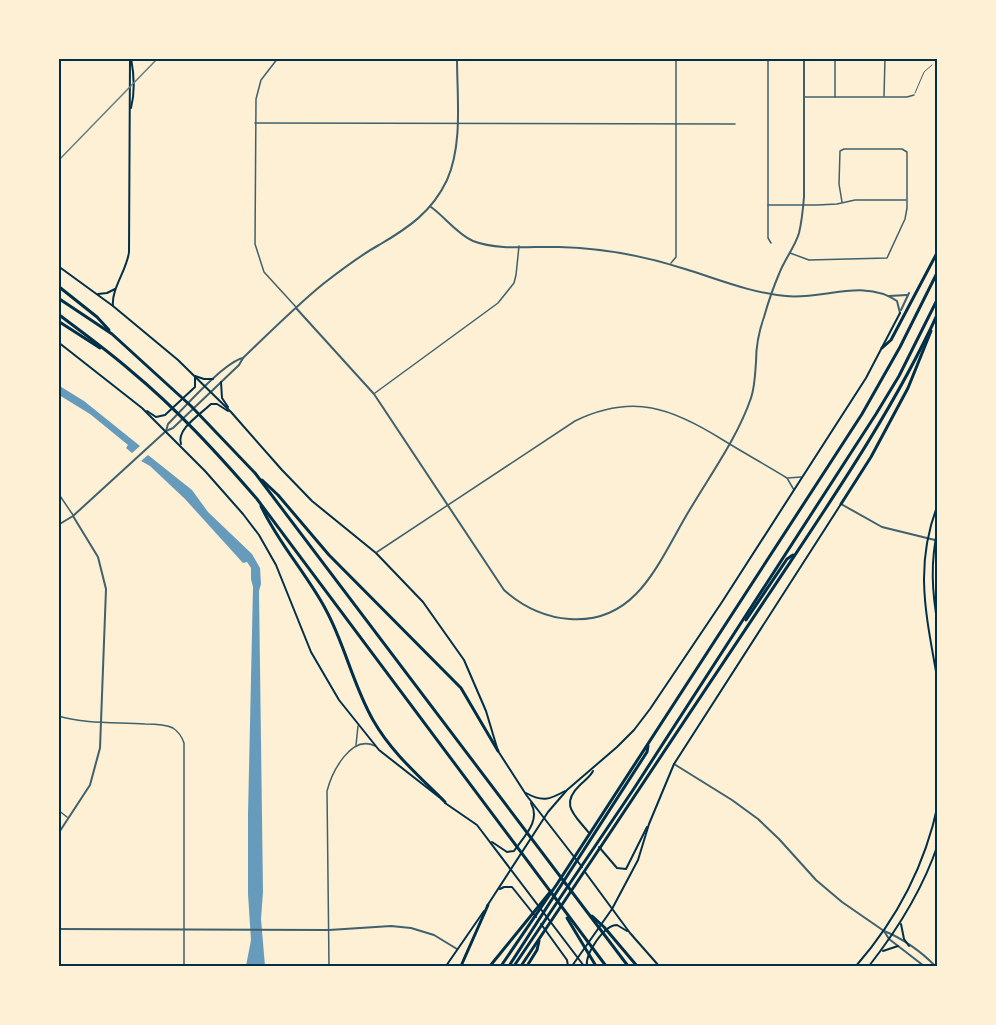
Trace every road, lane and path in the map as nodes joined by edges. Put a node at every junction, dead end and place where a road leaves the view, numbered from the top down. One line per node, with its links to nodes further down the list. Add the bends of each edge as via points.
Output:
1 (130, 58): 31 (main road, via 129,252)
2 (278, 58): 14 (street, via 258,89)
3 (457, 58): 15 (street)
4 (676, 58): 16 (street)
5 (768, 58): 20 (street)
6 (804, 58): 11 (street)
7 (835, 58): 12 (street)
8 (885, 58): 13 (street)
9 (932, 65): 10 (lane, via 924,72)
10 (914, 95): 13 (street)
11 (804, 97): 12 (street); 21 (street)
12 (835, 97): 13 (street)
13 (884, 97)
14 (255, 123): 15 (street); 38 (street, via 258,256 270,280)
15 (457, 123): 16 (street); 22 (street, via 451,169)
16 (676, 124): 17 (street); 27 (street, via 676,257)
17 (735, 124)
18 (907, 200): 19 (street); 19 (street, via 907,152 844,149 840,151); 26 (street, via 905,219 887,258 809,260)
19 (842, 202): 21 (street)
20 (768, 205): 21 (street); 23 (street)
21 (803, 205): 26 (street, via 798,234)
22 (431, 207): 24 (street, via 473,241); 38 (street, via 408,228 351,262)
23 (771, 243)
24 (519, 246): 27 (street, via 602,251); 54 (street, via 514,283 498,303)
25 (938, 250): 46 (highway, via 891,340)
26 (789, 253): 33 (street)
27 (671, 264): 33 (street)
28 (58, 266): 32 (main road)
29 (938, 271): 84 (highway, via 862,414)
30 (58, 286): 44 (highway)
31 (116, 288): 32 (main road); 37 (main road)
32 (98, 294): 37 (main road)
33 (771, 294): 34 (street, via 801,297 862,291); 58 (street, via 758,339 753,394)
34 (889, 296): 39 (street, via 899,304); 39 (street, via 908,294)
35 (58, 298): 44 (highway)
36 (938, 298): 77 (highway, via 876,414)
37 (113, 306): 49 (main road)
38 (296, 308): 48 (street); 54 (street)
39 (900, 313): 46 (main road)
40 (938, 313): 42 (highway)
41 (58, 314): 47 (highway)
42 (934, 320): 66 (highway, via 908,388); 75 (highway, via 892,401)
43 (58, 321): 47 (highway)
44 (112, 334): 60 (highway, via 174,389)
45 (58, 342): 55 (main road)
46 (882, 348): 61 (main road)
47 (106, 351): 65 (highway, via 200,436)
48 (243, 358): 50 (street); 51 (street)
49 (195, 376): 50 (main road); 52 (main road); 55 (main road, via 195,387 165,415 156,417)
50 (213, 379): 52 (street)
51 (221, 382): 53 (street); 56 (main road, via 222,398)
52 (206, 387): 53 (main road); 57 (street, via 168,424)
53 (211, 392): 56 (main road); 57 (street)
54 (374, 394): 68 (street)
55 (142, 408): 57 (main road)
56 (231, 412): 59 (main road, via 211,404 181,432); 74 (main road, via 312,501)
57 (166, 431): 59 (main road); 69 (street)
58 (729, 444): 62 (street); 68 (street, via 694,422 657,408 622,406 575,421); 68 (street, via 636,595 594,617 556,618 522,605 504,590)
59 (182, 447): 83 (main road, via 259,535 283,580 319,667)
60 (255, 473): 87 (highway, via 329,555 461,688); 108 (highway)
61 (802, 477): 62 (street); 63 (main road)
62 (787, 478): 63 (street)
63 (794, 490): 89 (main road, via 650,709)
64 (58, 493): 69 (street)
65 (257, 499): 93 (highway, via 327,612 373,720 391,746); 106 (highway)
66 (842, 504): 72 (street, via 882,527); 88 (main road)
67 (938, 504): 72 (main road)
68 (447, 505): 74 (street)
69 (73, 516): 70 (street); 82 (street, via 98,557 106,589)
70 (58, 525)
71 (938, 528): 73 (main road)
72 (927, 538): 73 (street); 80 (main road, via 922,585)
73 (935, 540): 76 (main road, via 932,579)
74 (376, 553): 87 (main road, via 423,602 464,660)
75 (796, 554): 77 (highway, via 787,559); 116 (highway)
76 (938, 626)
77 (730, 640): 130 (highway)
78 (58, 643): 79 (street)
79 (58, 665)
80 (938, 683)
81 (58, 716): 82 (street)
82 (101, 722): 96 (street, via 95,772); 111 (street, via 157,724 171,727 182,737)
83 (358, 726): 85 (street); 86 (main road)
84 (648, 744): 103 (highway); 129 (highway, via 647,752)
85 (356, 746): 86 (street, via 364,743); 112 (street, via 339,764 327,791)
86 (376, 747): 93 (main road)
87 (498, 751): 91 (main road)
88 (674, 764): 98 (main road); 113 (street, via 758,819 816,880)
89 (595, 768): 90 (main road); 98 (main road, via 572,793 569,806 618,868 628,867)
90 (567, 790): 91 (main road, via 546,800); 97 (main road)
91 (524, 792): 92 (main road)
92 (527, 796): 97 (main road); 100 (main road, via 534,818 514,851 505,852)
93 (445, 802): 100 (main road, via 477,825)
94 (938, 804): 113 (main road, via 916,875)
95 (58, 810): 96 (street)
96 (68, 818): 99 (street)
97 (544, 818): 102 (main road); 107 (main road)
98 (649, 824): 107 (main road, via 638,860)
99 (58, 834)
100 (489, 840): 102 (main road)
101 (938, 844): 109 (main road, via 927,875)
102 (512, 870): 104 (main road); 122 (main road)
103 (557, 884): 127 (highway); 128 (highway)
104 (498, 890): 105 (main road); 133 (main road, via 508,886 517,892)
105 (488, 905): 120 (main road); 126 (highway)
106 (560, 905): 135 (highway); 136 (highway)
107 (612, 909): 114 (main road); 122 (main road)
108 (585, 910): 137 (highway); 138 (highway)
109 (901, 921): 115 (main road); 119 (main road)
110 (58, 929): 111 (street)
111 (184, 930): 112 (street); 123 (street)
112 (329, 930): 120 (street, via 405,927 434,935); 124 (street)
113 (884, 932): 115 (street); 117 (street); 140 (main road)
114 (630, 933): 134 (main road, via 617,925 607,928 588,954); 139 (main road)
115 (892, 934): 117 (main road); 119 (street)
116 (540, 938): 131 (highway); 132 (highway)
117 (889, 939): 118 (street); 121 (main road)
118 (898, 946): 121 (main road); 142 (street)
119 (909, 946): 143 (street)
120 (458, 949): 125 (main road)
121 (878, 954): 141 (main road)
122 (578, 958): 133 (main road); 134 (main road)
123 (184, 966)
124 (329, 966)
125 (446, 966)
126 (461, 966)
127 (490, 966)
128 (501, 966)
129 (509, 966)
130 (514, 966)
131 (521, 966)
132 (527, 966)
133 (570, 966)
134 (586, 966)
135 (596, 966)
136 (606, 966)
137 (628, 966)
138 (637, 966)
139 (659, 966)
140 (856, 966)
141 (868, 966)
142 (924, 966)
143 (935, 966)

